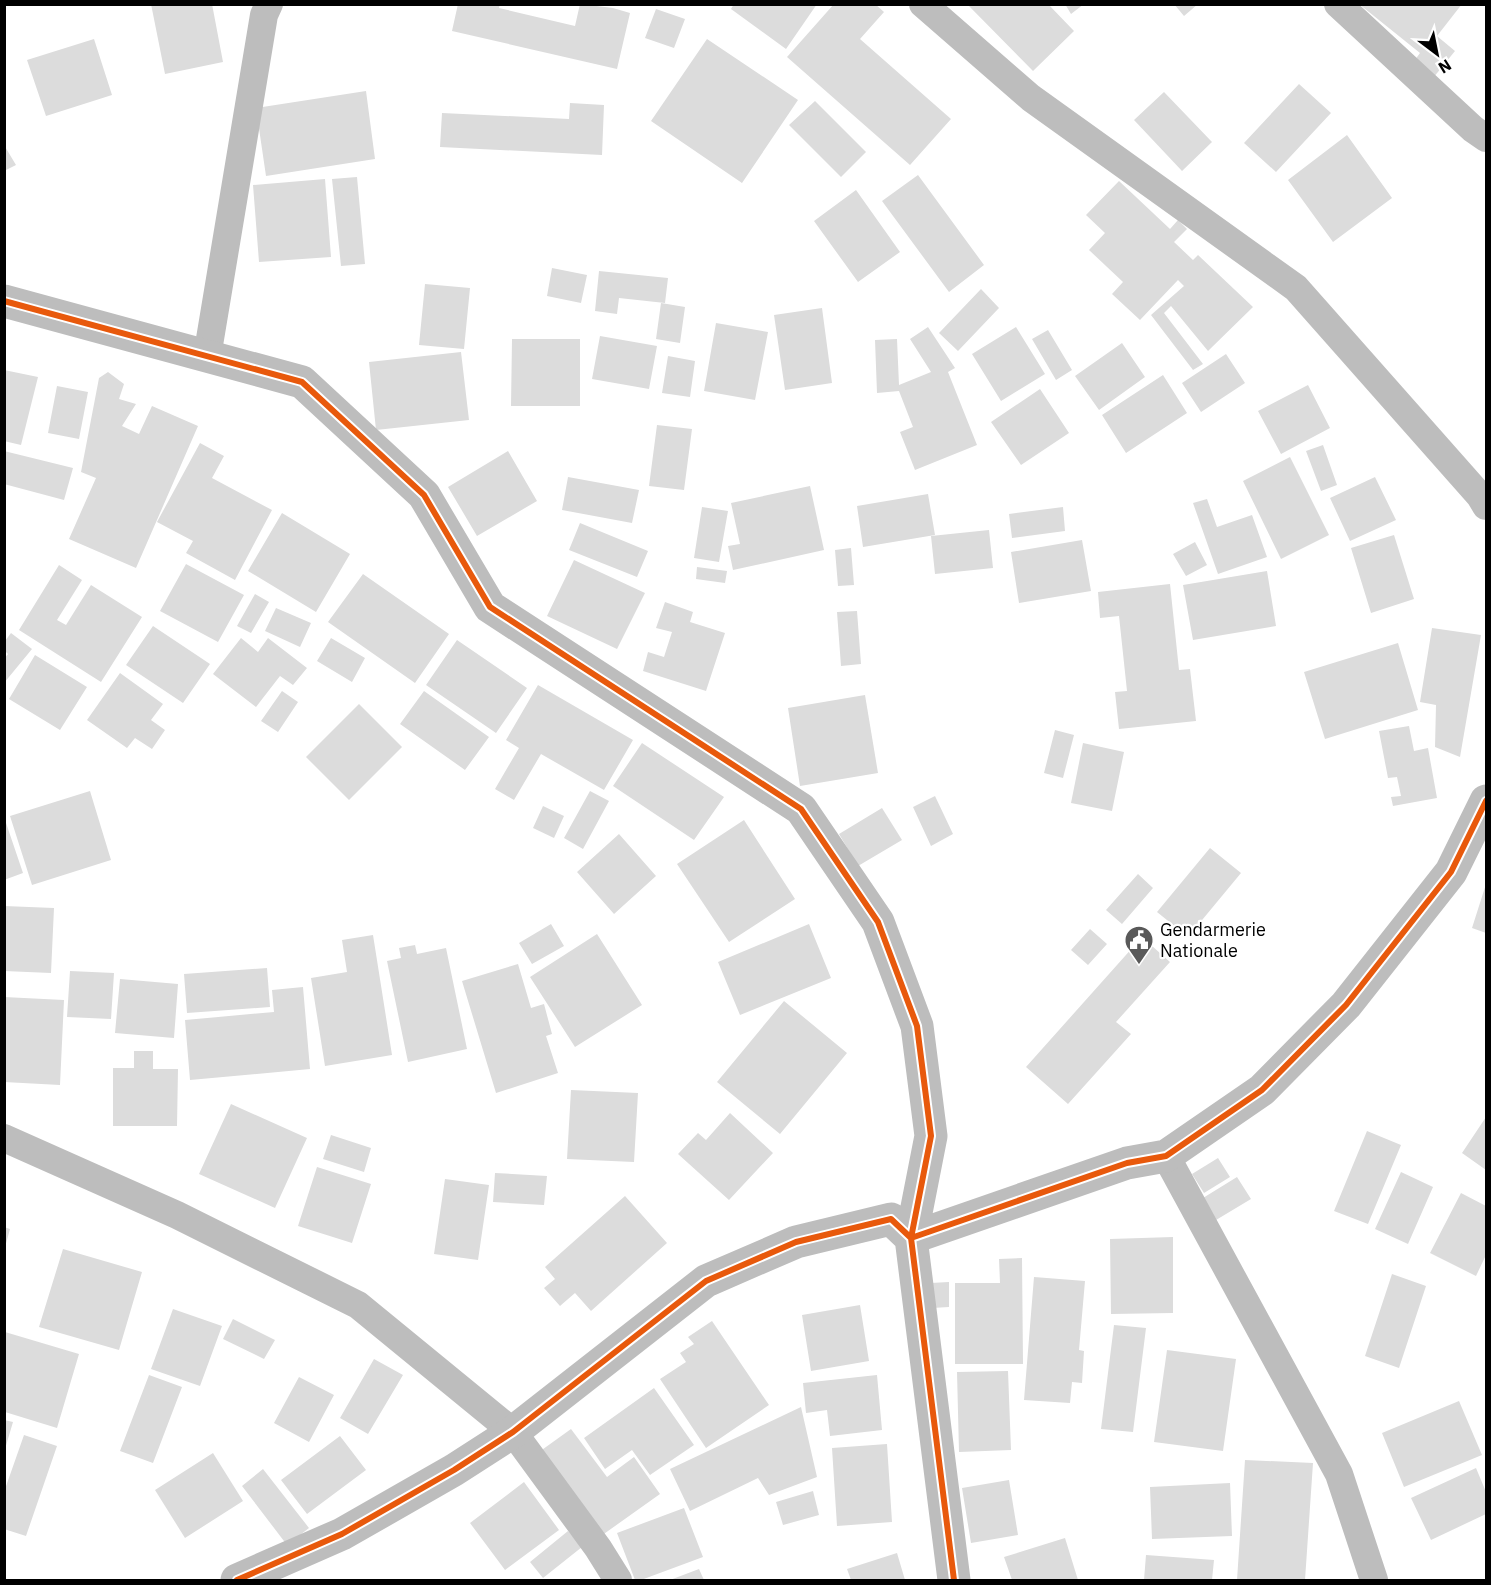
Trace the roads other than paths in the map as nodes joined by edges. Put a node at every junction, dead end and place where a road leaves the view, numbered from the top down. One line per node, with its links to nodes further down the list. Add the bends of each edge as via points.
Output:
1 (269, 4): 6 (street)
2 (922, 4): 7 (street, via 1031,98 1296,288)
3 (1338, 4): 4 (street)
4 (1486, 138)
5 (4, 301): 6 (street)
6 (207, 357): 11 (street, via 303,382 424,495 490,607 801,809 878,922 917,1026 931,1136)
7 (1486, 506)
8 (1486, 801): 10 (street, via 1451,872 1347,1005 1262,1090)
9 (4, 1138): 12 (street, via 177,1215 358,1305)
10 (1166, 1156): 11 (street, via 1127,1163); 16 (street, via 1339,1474)
11 (910, 1238): 12 (street, via 891,1219 796,1242 706,1281); 15 (street)
12 (513, 1432): 13 (street, via 342,1534); 14 (street)
13 (237, 1581)
14 (618, 1581)
15 (954, 1581)
16 (1374, 1581)

